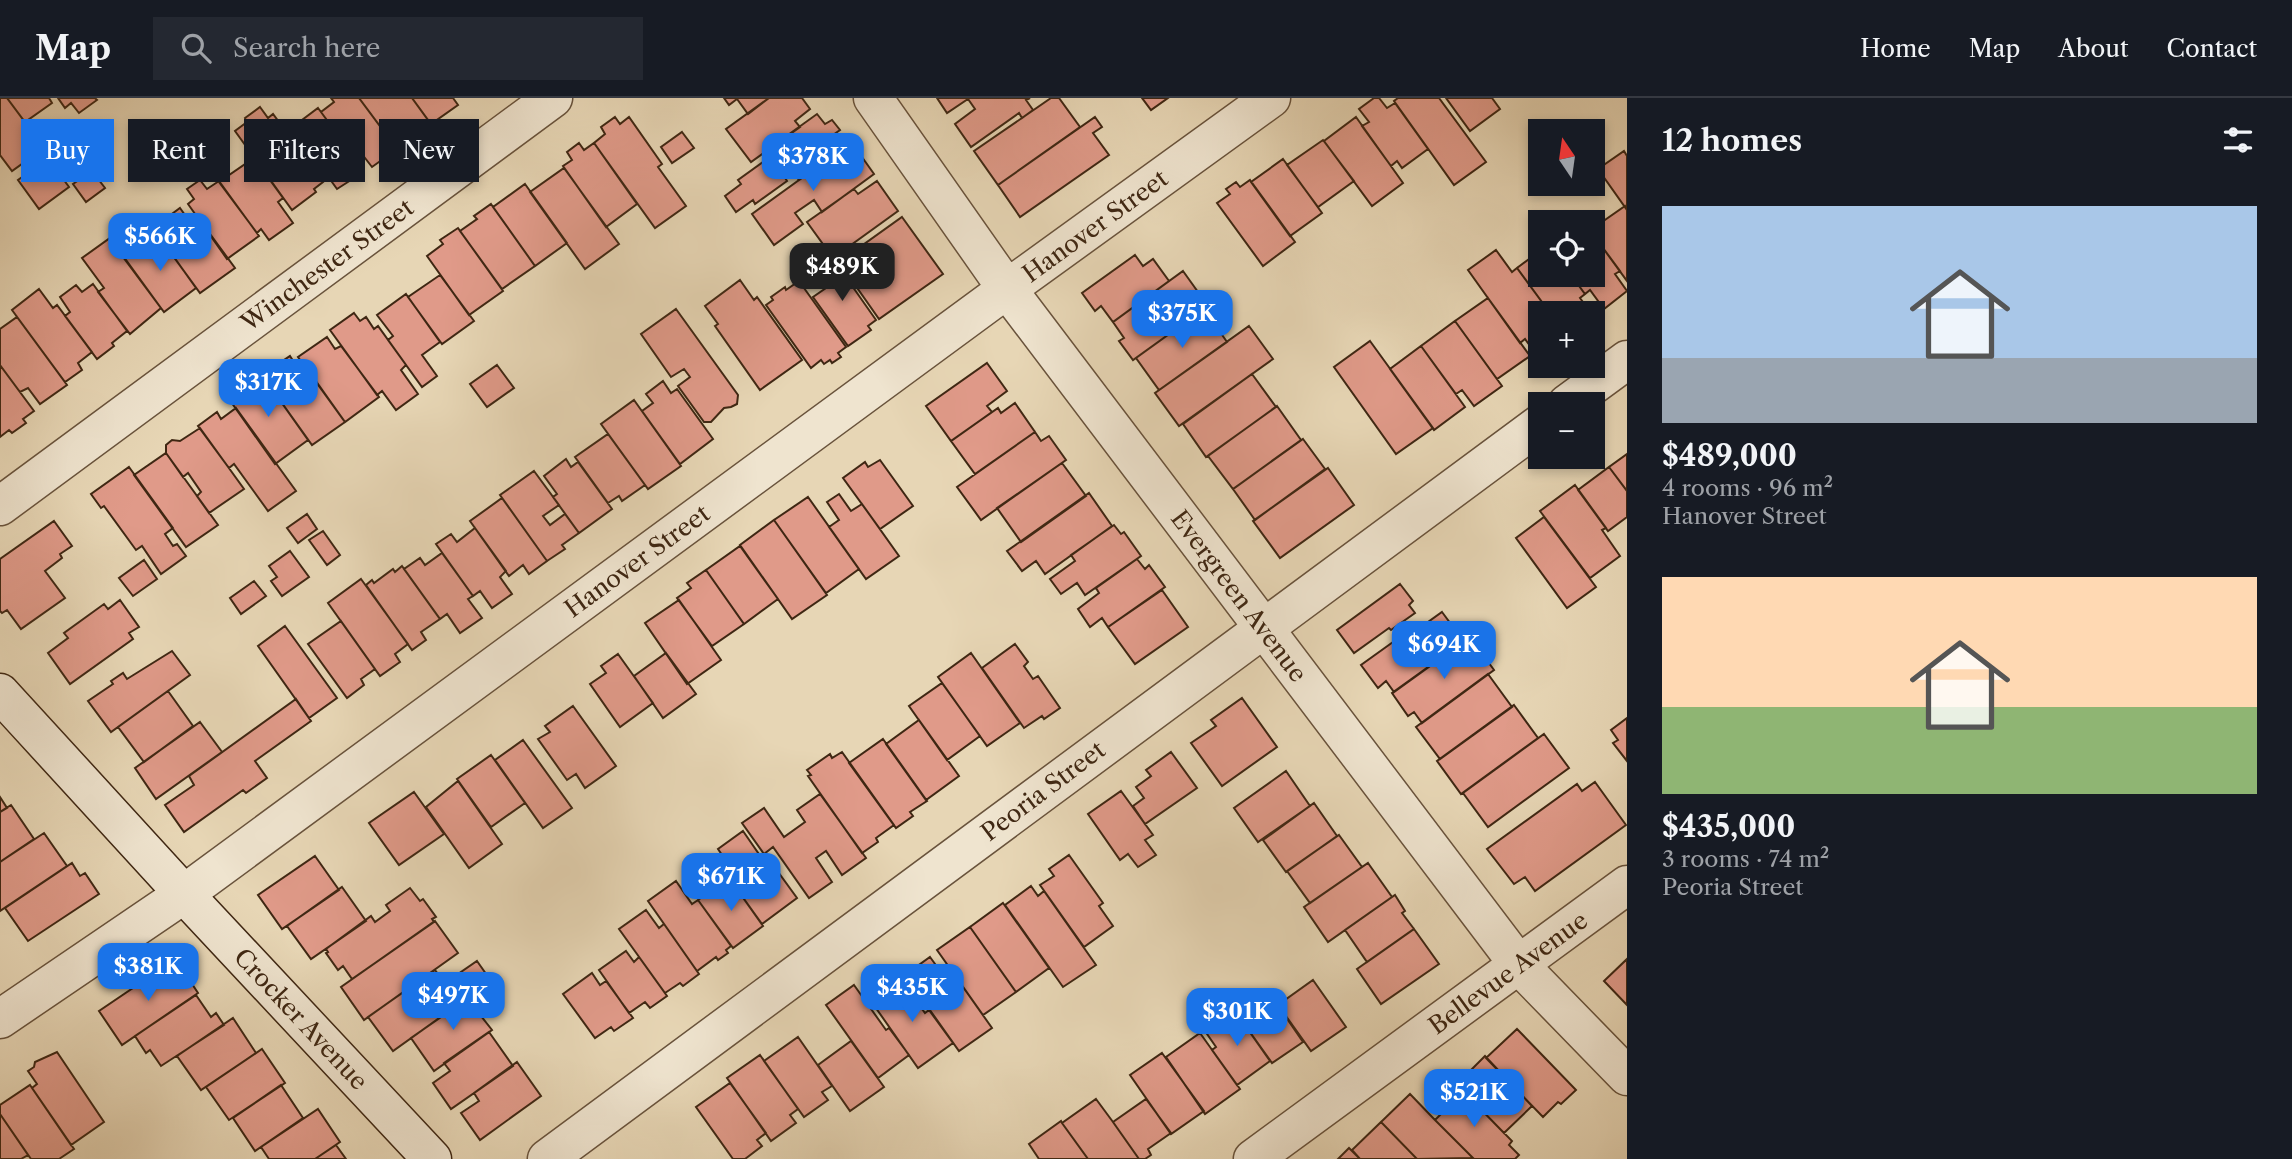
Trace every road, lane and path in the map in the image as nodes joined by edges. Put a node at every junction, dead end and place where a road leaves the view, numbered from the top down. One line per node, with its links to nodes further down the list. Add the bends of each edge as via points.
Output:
1 (553, 98): 8 (street, Winchester Street)
2 (873, 98): 4 (street, Evergreen Avenue)
3 (1272, 98): 4 (street, Hanover Street)
4 (1007, 289): 9 (street, Evergreen Avenue); 12 (street, Hanover Street)
5 (1627, 360): 6 (street)
6 (1583, 392)
7 (1528, 433): 9 (street, Peoria Street)
8 (0, 506)
9 (1263, 628): 13 (street, Evergreen Avenue); 17 (street, Peoria Street)
10 (0, 693): 12 (street, Crocker Avenue)
11 (1627, 885): 13 (street, Bellevue Avenue)
12 (184, 894): 14 (street, Hanover Street); 16 (street, Crocker Avenue)
13 (1519, 965): 15 (street, Evergreen Avenue); 18 (street, Bellevue Avenue)
14 (0, 1019)
15 (1627, 1076)
16 (432, 1159)
17 (547, 1159)
18 (1252, 1159)

